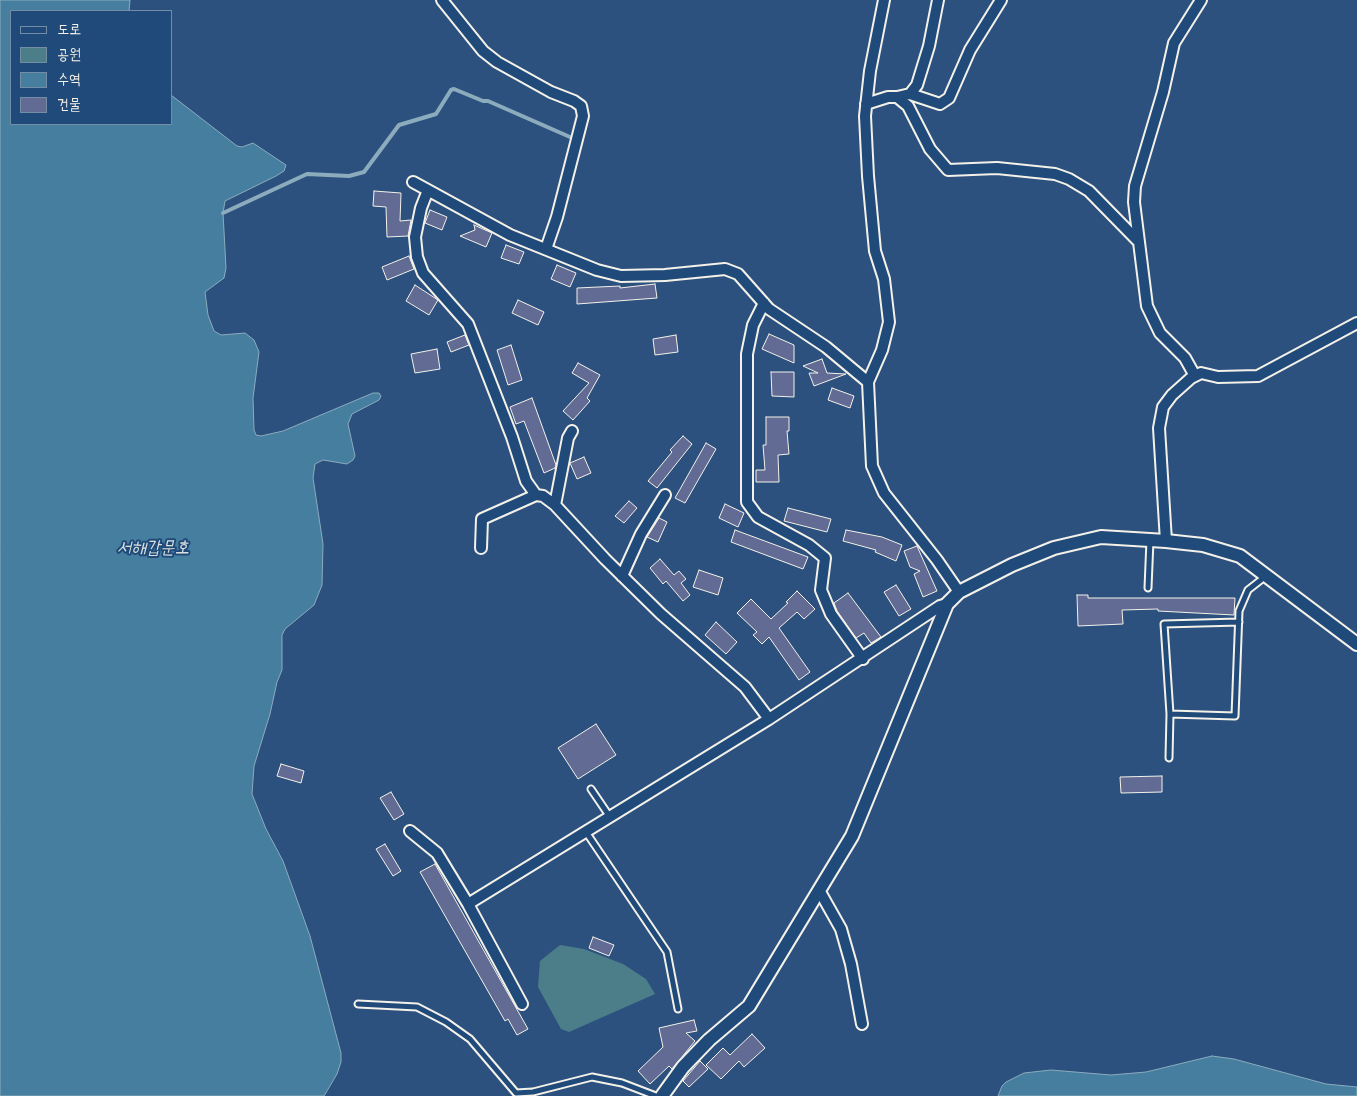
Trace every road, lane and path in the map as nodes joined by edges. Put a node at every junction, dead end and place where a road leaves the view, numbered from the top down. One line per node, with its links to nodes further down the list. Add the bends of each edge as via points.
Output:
1 (442, 0): 12 (street, via 483,51 497,62 581,106 583,116)
2 (884, 0): 8 (street)
3 (938, 0): 6 (street, via 917,85)
4 (1001, 0): 6 (street, via 970,50 949,98 940,104)
5 (1201, 0): 11 (street, via 1174,43 1135,186)
6 (910, 94): 7 (street)
7 (898, 97): 8 (street); 11 (street, via 908,106 930,149 948,170 997,168 1055,174 1089,191)
8 (866, 104): 16 (street, via 875,251 884,279 889,322 882,350)
9 (413, 182): 10 (street)
10 (428, 190): 12 (street, via 510,235); 18 (street, via 415,236 417,256 423,272 468,324 526,481)
11 (1137, 240): 15 (street, via 1146,306 1160,334 1185,358)
12 (546, 249): 13 (street, via 621,276 725,269 738,274)
13 (764, 303): 16 (street); 31 (street, via 753,324 747,354 747,502 758,518 810,545 825,558 821,590 831,614)
14 (1357, 322): 15 (street, via 1258,376 1218,377 1200,373)
15 (1195, 376): 22 (street, via 1167,401 1159,428)
16 (868, 382): 27 (street, via 872,466 884,494)
17 (572, 431): 20 (street)
18 (536, 495): 20 (street); 23 (street, via 482,519)
19 (665, 495): 24 (street, via 641,534)
20 (555, 505): 24 (street)
21 (1150, 540): 22 (street); 26 (lane); 27 (street, via 1101,537 1054,548 1012,564)
22 (1166, 541): 25 (street, via 1202,545 1240,556)
23 (481, 548)
24 (622, 576): 33 (street, via 745,688)
25 (1266, 576): 29 (lane, via 1248,590 1239,612); 30 (street)
26 (1148, 588)
27 (959, 592): 28 (street)
28 (947, 604): 31 (street); 39 (street, via 861,817)
29 (1239, 622): 32 (lane, via 1235,716); 32 (lane, via 1164,624)
30 (1357, 644)
31 (862, 659): 33 (street)
32 (1170, 714): 34 (lane)
33 (769, 719): 36 (street)
34 (1169, 758)
35 (591, 789): 36 (lane)
36 (610, 817): 38 (street)
37 (410, 831): 40 (street, via 437,854)
38 (586, 832): 40 (street); 43 (lane, via 667,952)
39 (819, 890): 44 (street, via 841,929); 46 (street, via 748,1006 696,1054)
40 (468, 904): 42 (street)
41 (358, 1004): 45 (lane, via 417,1007 446,1022 470,1039 516,1093 533,1092 592,1076)
42 (522, 1004)
43 (678, 1009)
44 (862, 1024)
45 (656, 1096)
46 (662, 1096)

